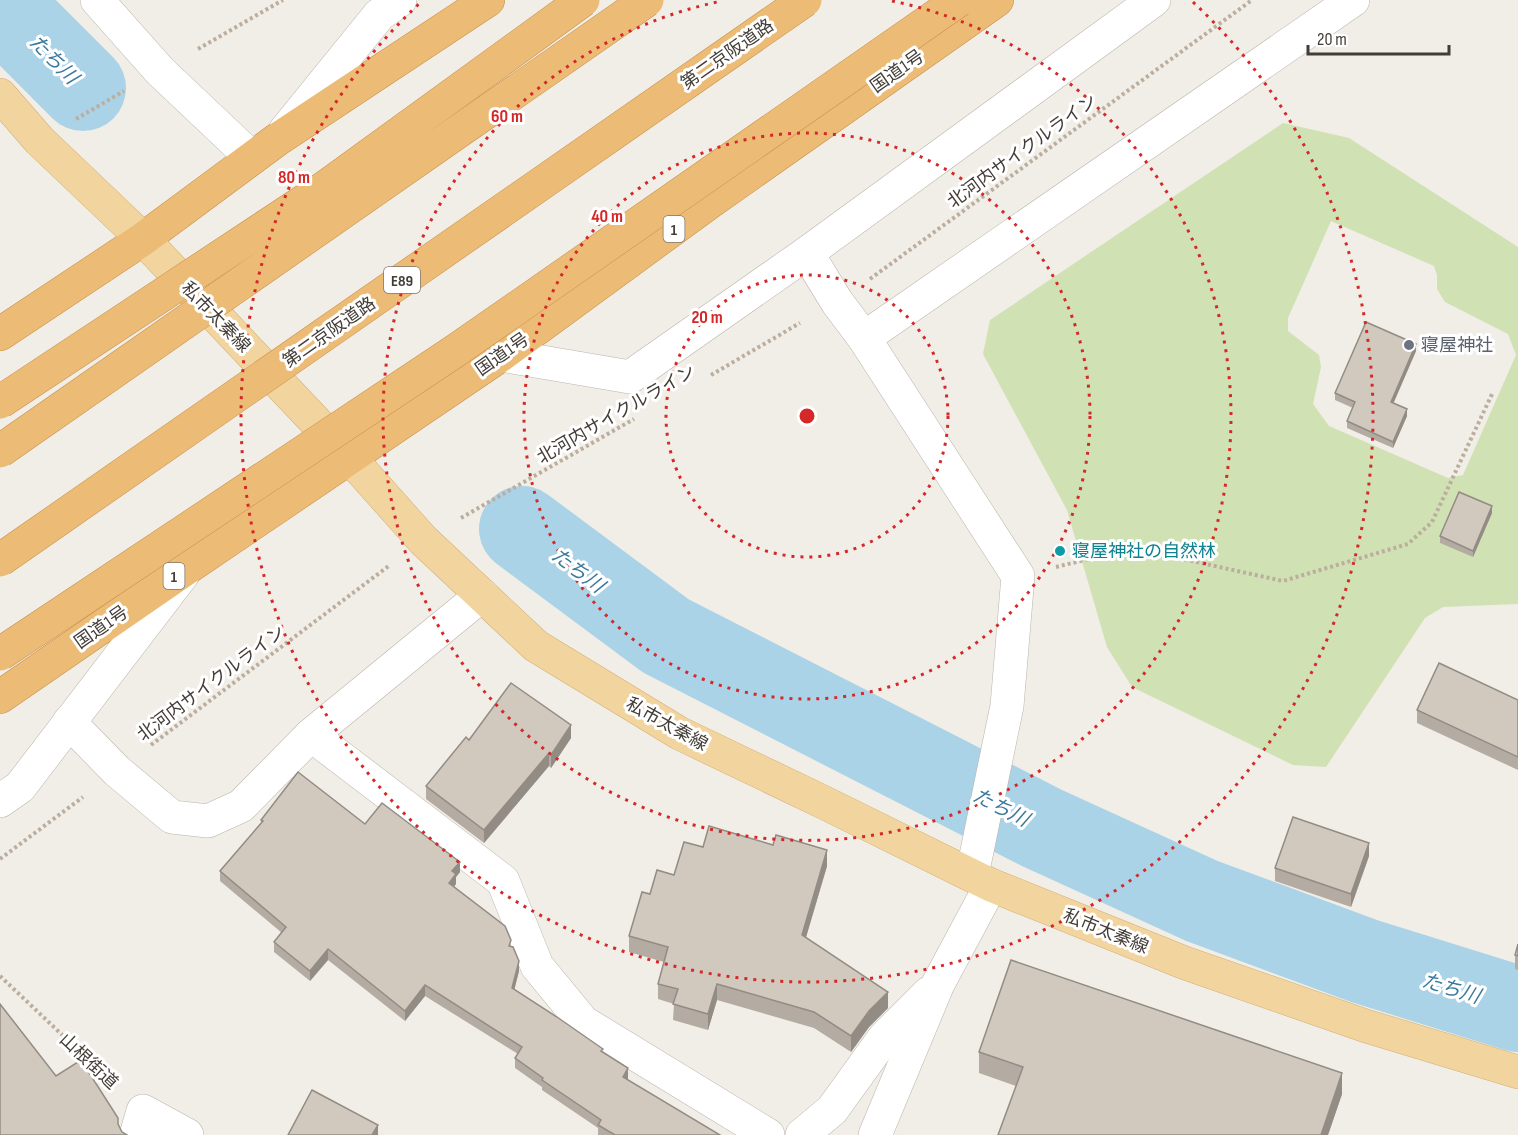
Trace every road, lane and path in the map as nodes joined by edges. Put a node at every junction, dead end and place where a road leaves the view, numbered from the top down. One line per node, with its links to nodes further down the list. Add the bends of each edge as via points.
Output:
1 (97, 0): 14 (street, via 160,70)
2 (400, 0): 13 (street, via 379,15)
3 (488, 0): 13 (highway)
4 (583, 0): 23 (highway, bridge, via 324,188)
5 (647, 0): 25 (highway, bridge)
6 (805, 0): 28 (highway, 第二京阪道路 / E89, bridge)
7 (959, 0): 32 (highway, bridge, via 455,351)
8 (997, 0): 20 (highway, 国道1号 / 1)
9 (1154, 0): 16 (street)
10 (1252, 0): 17 (path, 北河内サイクルライン)
11 (1353, 0): 19 (street)
12 (0, 95): 15 (main road, 私市太秦線, via 39,140)
13 (278, 139): 14 (highway)
14 (252, 158): 15 (highway)
15 (142, 239): 18 (highway); 26 (main road, 私市太秦線)
16 (807, 253): 17 (street); 20 (street, via 630,377)
17 (837, 302): 19 (street); 21 (path, 北河内サイクルライン)
18 (0, 334)
19 (864, 338): 30 (street)
20 (501, 355): 26 (highway, 国道1号 / 1)
21 (703, 379)
22 (1494, 392): 30 (path, via 1432,522 1408,544 1283,580 1133,548)
23 (0, 402)
24 (641, 415): 27 (path, 北河内サイクルライン)
25 (0, 451)
26 (350, 458): 27 (main road, 私市太秦線); 29 (highway, 国道1号 / 1)
27 (423, 540): 31 (main road, 私市太秦線); 36 (path, 北河内サイクルライン)
28 (0, 560)
29 (190, 566): 33 (highway, 国道1号 / 1); 34 (street)
30 (1018, 576): 39 (street, via 1007,706)
31 (482, 595): 35 (street); 39 (main road, 私市太秦線, via 536,646 679,733)
32 (0, 654)
33 (0, 697)
34 (69, 722): 36 (street); 37 (street, via 20,787)
35 (311, 735): 36 (street, via 241,807 208,821 172,817); 45 (street, via 503,881 537,966 583,1022)
36 (117, 771): 38 (path, 北河内サイクルライン)
37 (0, 801)
38 (0, 859)
39 (981, 880): 41 (street); 42 (main road, 私市太秦線, via 1197,967 1366,1026)
40 (0, 976): 43 (path, 山根街道)
41 (939, 984): 46 (street, via 884,1038 832,1110); 47 (street)
42 (1518, 1072)
43 (139, 1123): 44 (street)
44 (187, 1135)
45 (768, 1135)
46 (802, 1135)
47 (875, 1135)

